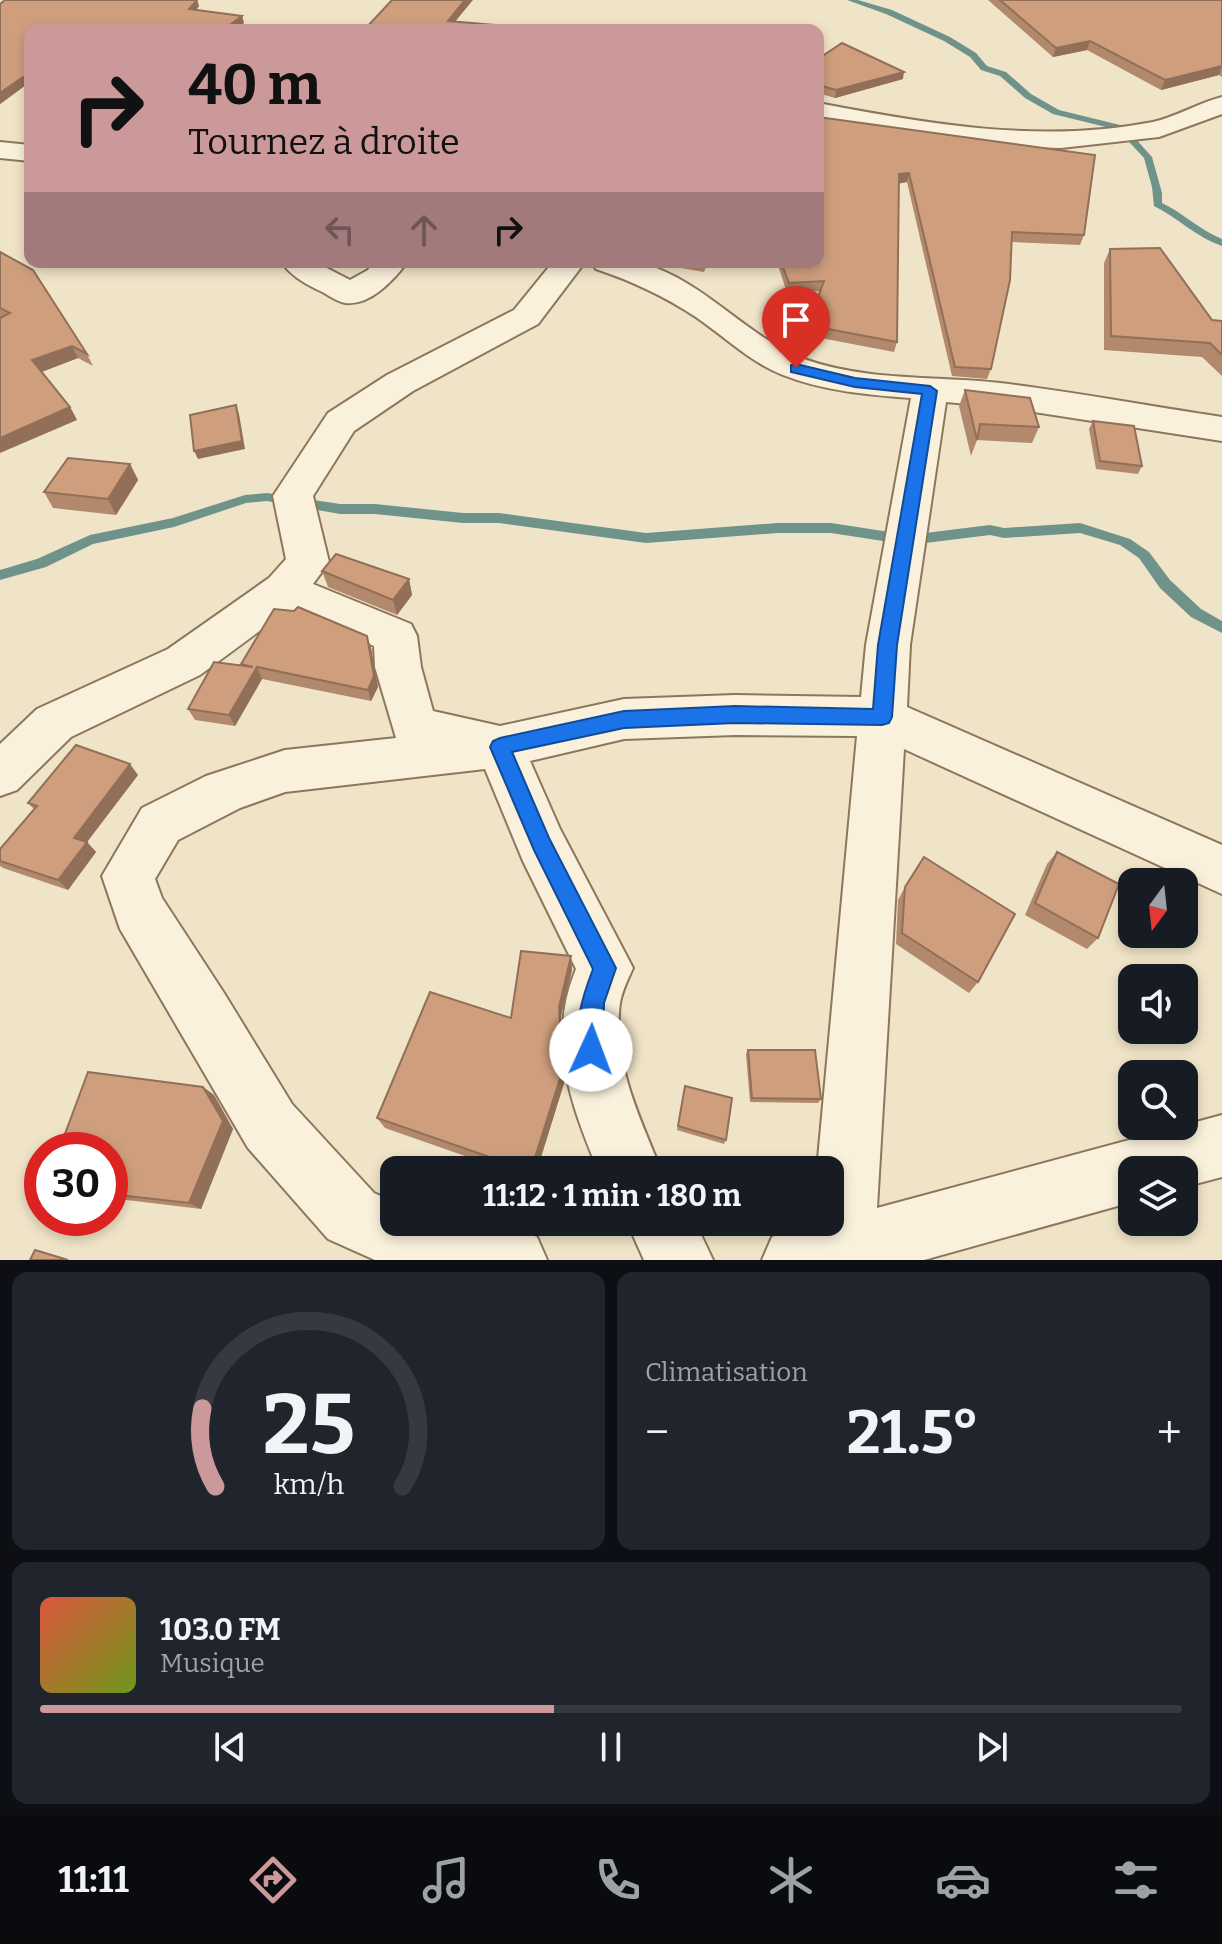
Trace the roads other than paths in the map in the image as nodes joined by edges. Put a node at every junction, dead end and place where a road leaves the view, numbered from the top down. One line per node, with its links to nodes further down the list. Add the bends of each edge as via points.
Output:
1 (1222, 105): 2 (street, via 1159,129 1061,140 910,129)
2 (824, 112)
3 (0, 150): 4 (street)
4 (24, 152)
5 (301, 268): 6 (street, via 349,294)
6 (386, 268)
7 (564, 268): 11 (street, via 526,317 400,383 341,422 293,496 308,562)
8 (624, 268): 9 (street, via 655,279 796,368)
9 (930, 391): 10 (street, via 1001,395); 12 (street, via 888,645)
10 (1222, 429)
11 (284, 590): 13 (street, via 395,636 414,727); 14 (street, via 184,662 54,723)
12 (882, 717): 13 (street, via 624,719); 15 (street); 21 (street)
13 (500, 747): 17 (street, via 541,844 605,968 592,1003 591,1050); 22 (street, via 285,771 224,792 160,824 128,876 139,911 270,1126 351,1216 424,1249)
14 (0, 775)
15 (1222, 870)
16 (1222, 1146): 18 (street)
17 (622, 1156)
18 (1185, 1156)
19 (1118, 1174): 21 (street)
20 (667, 1236): 23 (street)
21 (818, 1255)
22 (514, 1260)
23 (680, 1260)

